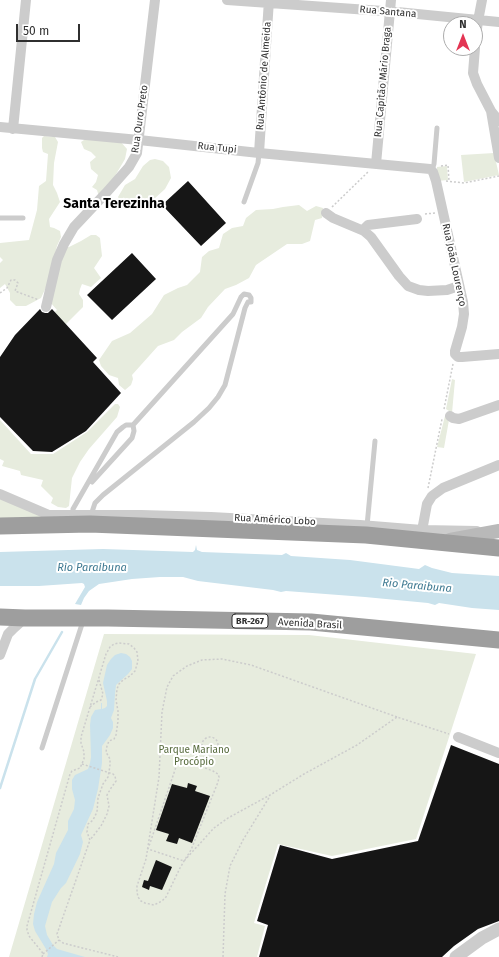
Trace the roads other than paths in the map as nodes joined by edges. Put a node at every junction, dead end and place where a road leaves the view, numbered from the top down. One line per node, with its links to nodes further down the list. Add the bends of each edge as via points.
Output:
1 (26, 0): 16 (street)
2 (155, 0): 18 (street, Rua Ouro Preto)
3 (227, 0): 6 (street, Rua Santana)
4 (391, 0): 7 (street, Rua Capitão Mário Braga)
5 (482, 0): 8 (street)
6 (269, 2): 7 (street, Rua Santana); 19 (street, Rua Antônio de Almeida)
7 (390, 12): 9 (street, Rua Santana); 21 (street, Rua Capitão Mário Braga)
8 (479, 16)
9 (443, 17)
10 (483, 21): 11 (street, Rua Santana)
11 (499, 22)
12 (474, 56): 13 (street, via 473,74)
13 (491, 111): 14 (street); 20 (street)
14 (499, 120)
15 (0, 128): 16 (street, Rua Tupi)
16 (13, 128): 18 (street, Rua Tupi)
17 (437, 128): 22 (lane)
18 (139, 140): 19 (street, Rua Tupi); 30 (street, Rua Ouro Preto, via 137,153 129,167 74,227 64,244 57,260)
19 (259, 153): 21 (street, Rua Tupi); 23 (lane, via 258,164)
20 (499, 158)
21 (376, 164): 22 (street, Rua Tupi)
22 (434, 169): 29 (street, Rua João Lourenço)
23 (244, 202)
24 (326, 213): 28 (street)
25 (0, 218): 26 (lane)
26 (23, 218)
27 (417, 219): 28 (street, via 368,225)
28 (364, 231): 29 (street, via 408,286 428,291 447,290)
29 (459, 286): 31 (street, Rua João Lourenço, via 464,314 455,352 456,358)
30 (46, 305)
31 (499, 354)
32 (499, 405): 33 (street, via 459,419)
33 (445, 415)
34 (133, 425): 37 (lane, via 132,438); 37 (lane, via 126,425 118,432); 39 (lane, via 233,314 241,297 244,294 249,295 251,302 248,302 245,308 225,385 209,408 103,495)
35 (375, 441): 41 (lane)
36 (499, 465): 43 (street, via 429,495)
37 (85, 489): 39 (lane, via 73,509)
38 (0, 494): 39 (street, via 50,515)
39 (80, 520): 40 (highway); 41 (highway)
40 (0, 526)
41 (367, 531): 43 (highway)
42 (499, 531): 43 (street); 44 (main road)
43 (421, 535): 44 (highway)
44 (439, 542): 45 (highway)
45 (499, 548)
46 (0, 616): 47 (highway, Avenida Brasil / BR-267)
47 (25, 618): 48 (highway, Avenida Brasil / BR-267); 51 (street, via 8,634)
48 (84, 618): 50 (highway, Avenida Brasil / BR-267, via 311,622); 54 (lane)
49 (0, 623): 51 (street, via 3,628)
50 (499, 640)
51 (4, 644): 52 (street)
52 (0, 655)
53 (458, 737): 55 (street)
54 (42, 748)
55 (499, 753)
56 (499, 929): 57 (street)
57 (456, 957)

